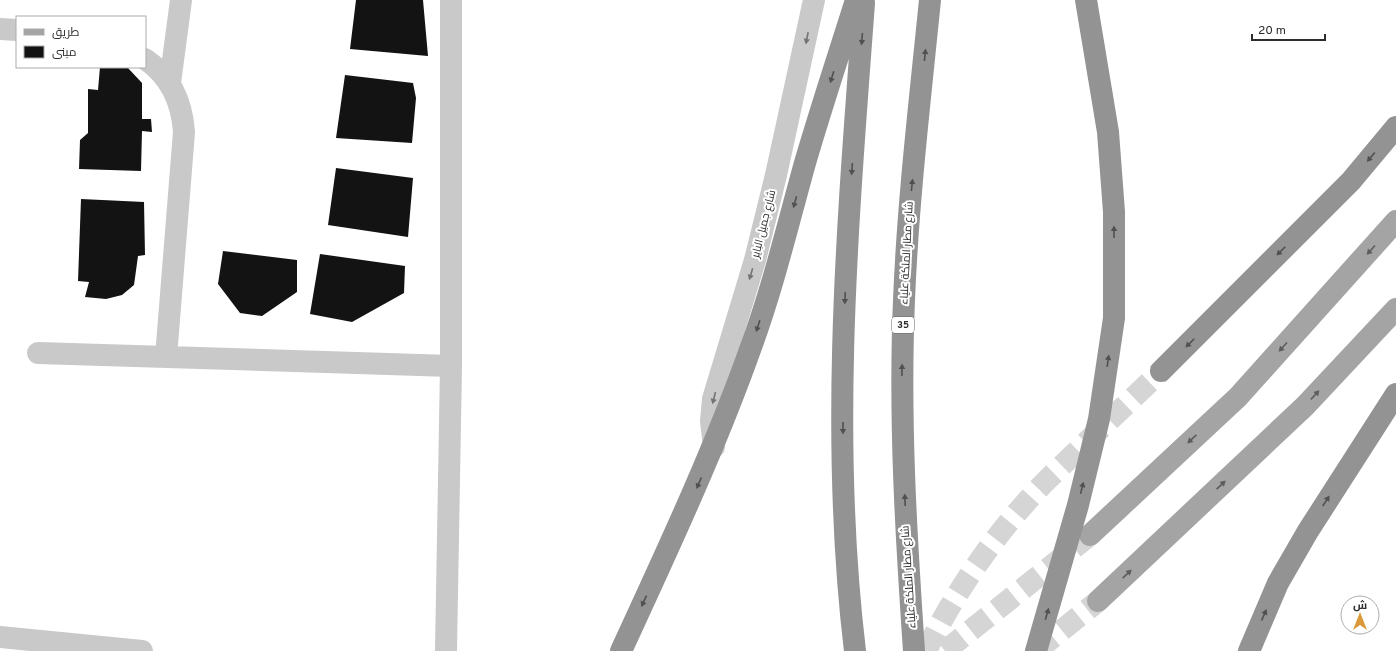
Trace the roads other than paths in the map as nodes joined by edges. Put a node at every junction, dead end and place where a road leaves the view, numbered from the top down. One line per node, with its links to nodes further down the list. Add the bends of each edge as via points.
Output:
1 (181, 0): 11 (street)
2 (451, 0): 17 (street)
3 (814, 0): 20 (street, شارع جميل الباير, one-way to 20, via 776,175 713,399 711,421)
4 (856, 0): 20 (highway, one-way to 20, via 752,346)
5 (865, 0): 27 (highway, one-way to 27, via 847,231 842,362 846,557)
6 (930, 0): 28 (highway, شارع مطار الملكة علياء / 35, one-way to 6, via 902,441 903,324 909,210)
7 (1086, 0): 29 (highway, one-way to 7, bridge, via 1078,505 1099,419 1114,318 1114,212 1108,132)
8 (0, 29): 9 (street)
9 (16, 30)
10 (146, 60): 11 (street)
11 (170, 84): 16 (street, via 179,102 184,132)
12 (1396, 127): 18 (highway, one-way to 18, via 1351,180)
13 (1396, 221): 21 (main road, one-way to 21, via 1238,397)
14 (1396, 309): 22 (main road, one-way to 14, via 1305,406)
15 (38, 353): 16 (street)
16 (166, 357): 17 (street)
17 (451, 366): 25 (street)
18 (1162, 371)
19 (1396, 394): 30 (highway, one-way to 19, via 1278,583 1308,531)
20 (714, 447): 26 (highway, one-way to 26)
21 (1090, 535)
22 (1098, 601)
23 (0, 637): 24 (street)
24 (142, 651)
25 (446, 651)
26 (621, 651)
27 (855, 651)
28 (914, 651)
29 (1036, 651)
30 (1249, 651)

